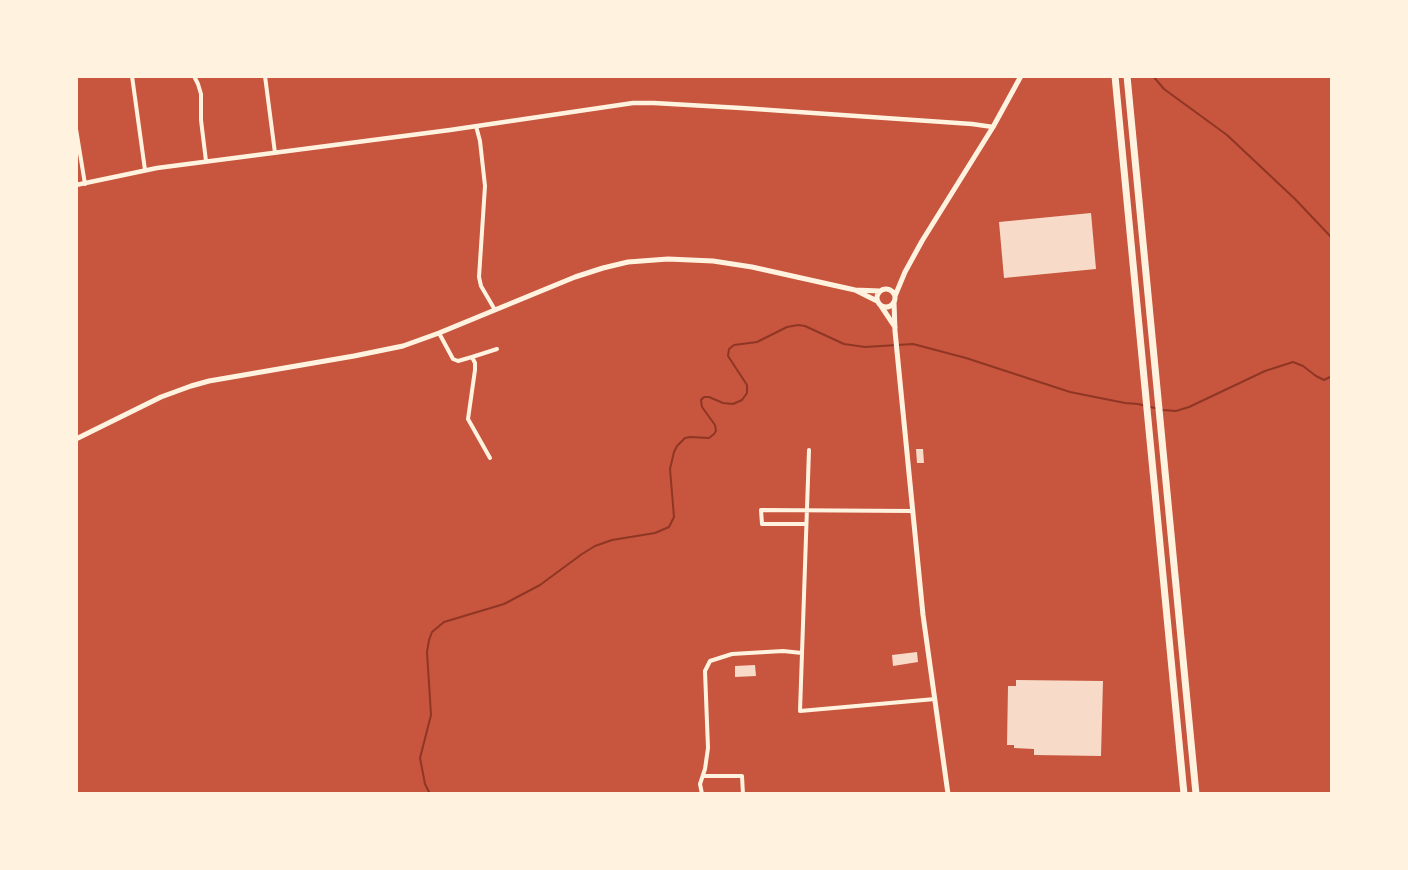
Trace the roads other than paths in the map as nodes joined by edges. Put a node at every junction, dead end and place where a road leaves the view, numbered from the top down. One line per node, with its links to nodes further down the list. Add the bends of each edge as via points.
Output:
1 (132, 76): 12 (street)
2 (194, 76): 11 (street, via 201,94)
3 (265, 76): 10 (street)
4 (1019, 76): 8 (main road)
5 (1115, 76): 37 (highway)
6 (1127, 76): 38 (highway)
7 (476, 126): 8 (street, via 651,102); 10 (street); 20 (street, via 485,186 480,280)
8 (993, 127): 15 (main road)
9 (76, 129): 13 (street)
10 (276, 153): 11 (street)
11 (206, 161): 12 (street)
12 (145, 170): 13 (street)
13 (85, 184): 14 (street)
14 (76, 185)
15 (905, 272): 17 (main road); 18 (main road)
16 (855, 290): 17 (main road); 19 (main road); 20 (main road, via 727,263 652,259 593,270)
17 (883, 290): 18 (main road, via 891,291); 19 (main road, via 877,296)
18 (894, 299): 19 (main road, via 887,307); 21 (main road)
19 (879, 303): 21 (main road)
20 (495, 310): 22 (main road)
21 (895, 329): 29 (main road)
22 (439, 333): 24 (street, via 454,360); 25 (main road, via 387,349 191,386)
23 (497, 349): 24 (street)
24 (472, 357): 27 (street, via 476,368 468,419)
25 (76, 439)
26 (808, 450): 28 (street)
27 (490, 458)
28 (807, 510): 29 (street); 30 (street); 30 (street, via 761,510 762,524)
29 (913, 512): 32 (main road)
30 (806, 524): 31 (street)
31 (801, 653): 32 (street, via 800,711); 33 (street, via 732,654 710,661 705,671 708,748)
32 (935, 699): 36 (main road)
33 (702, 776): 34 (street); 35 (street, via 742,777)
34 (702, 794)
35 (743, 794)
36 (948, 794)
37 (1184, 794)
38 (1196, 794)

